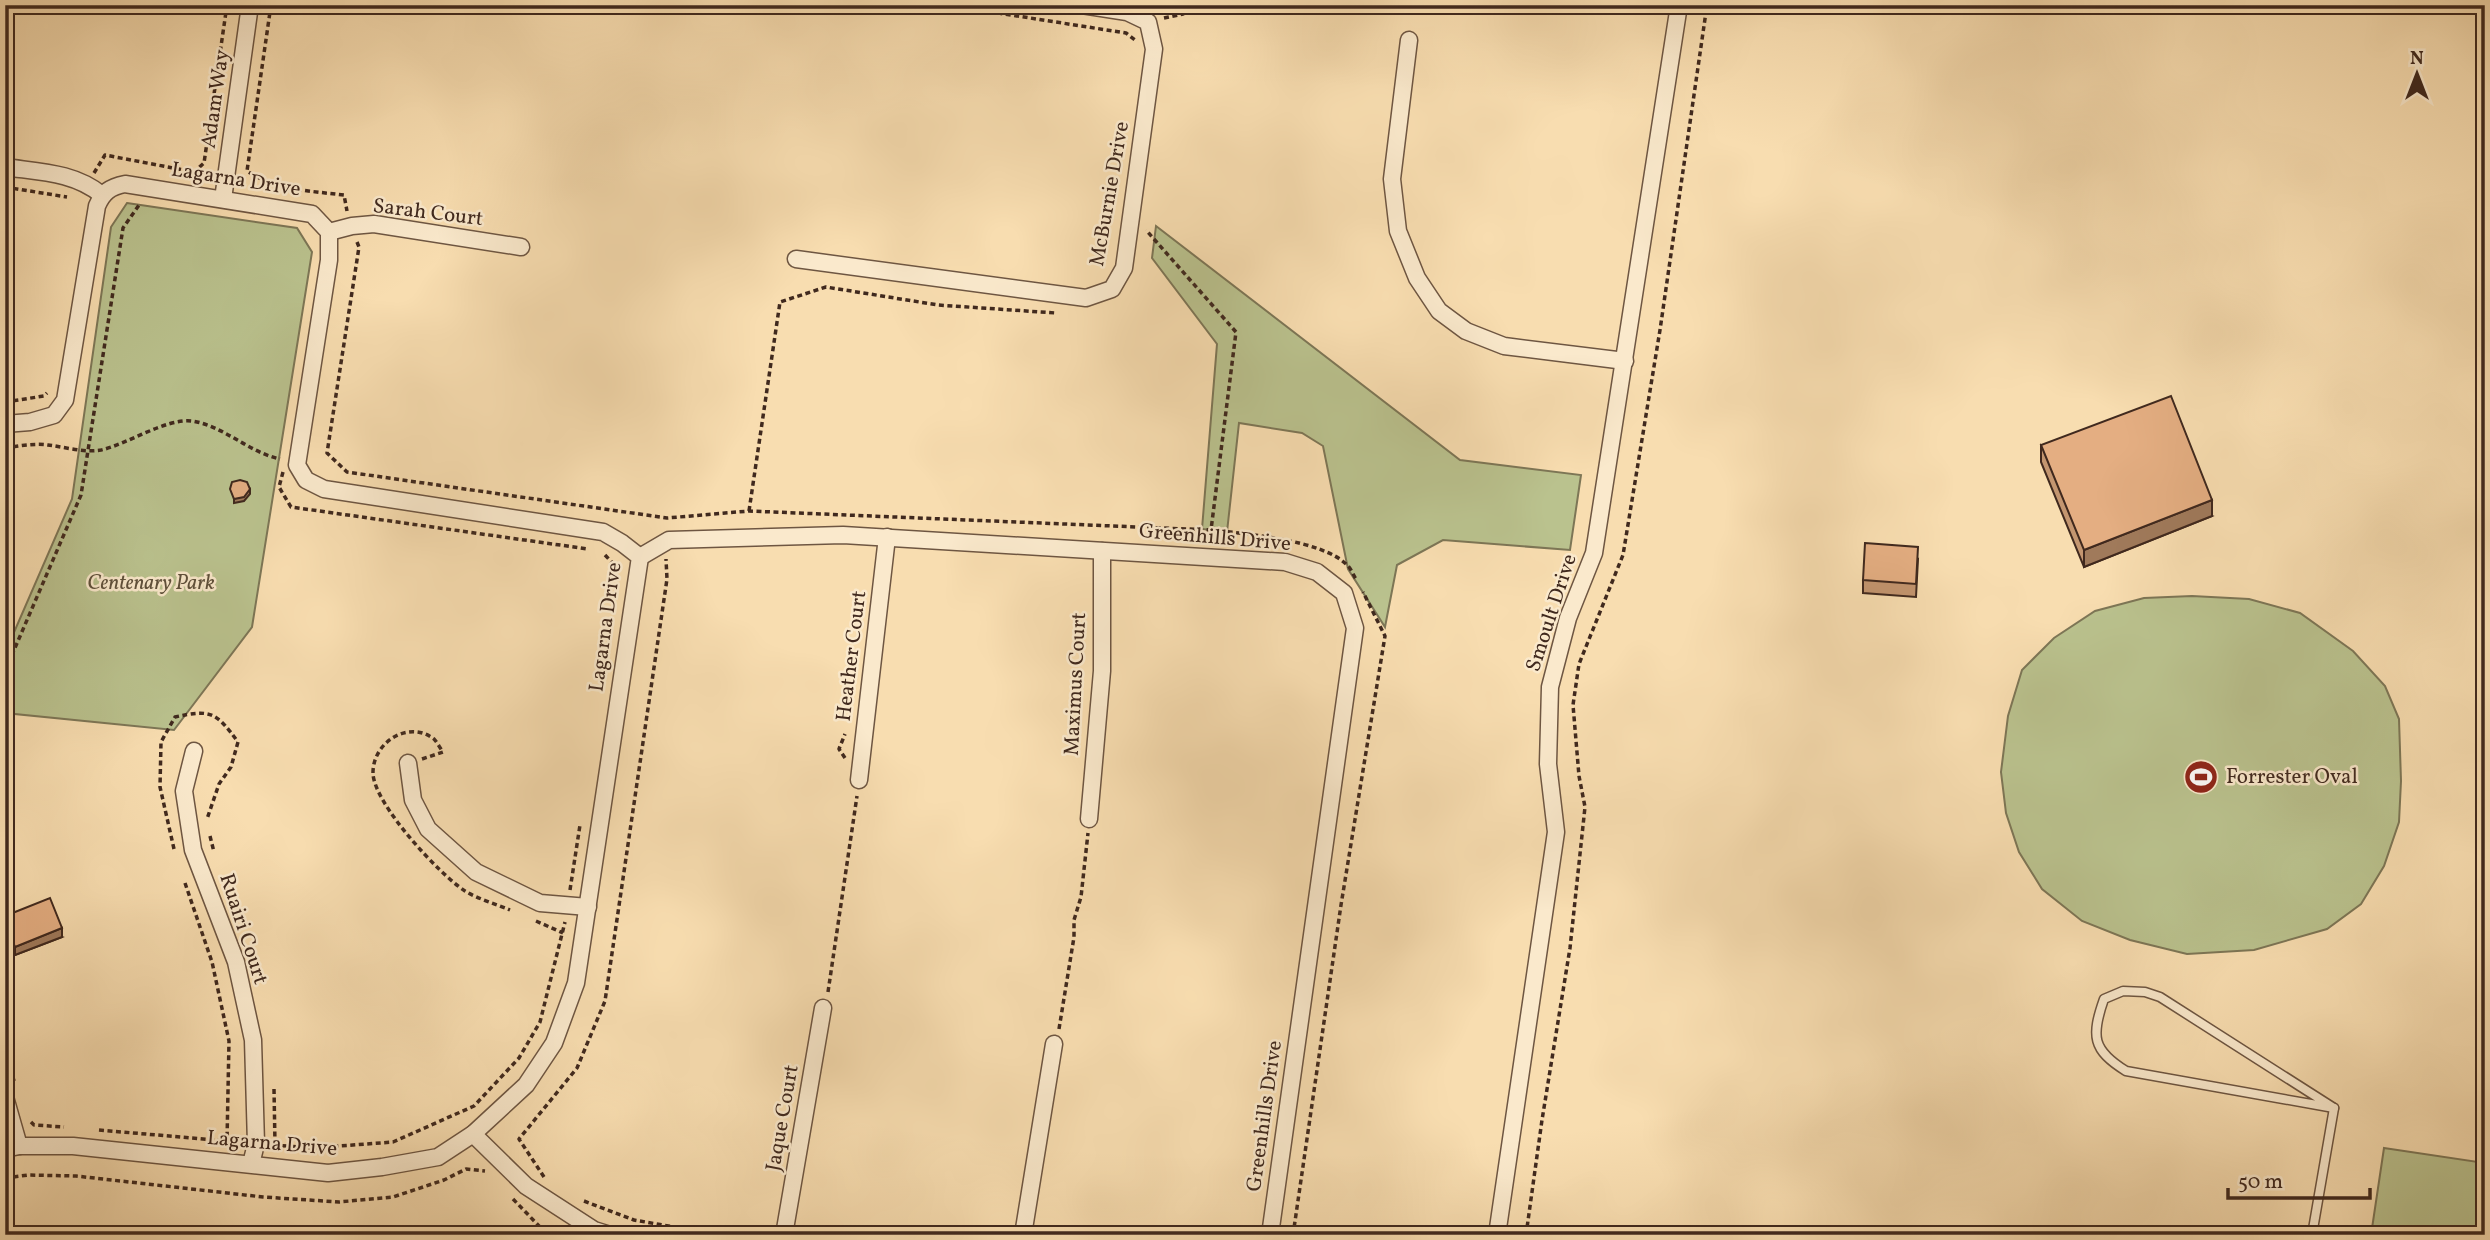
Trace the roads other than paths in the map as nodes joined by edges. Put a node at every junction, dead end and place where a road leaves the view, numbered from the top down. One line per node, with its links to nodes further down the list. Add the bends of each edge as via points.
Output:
1 (250, 5): 7 (street, Adam Way)
2 (1082, 5): 10 (street, McBurnie Drive, via 1127,12 1148,22 1154,49 1124,268 1112,289 1086,298)
3 (1679, 5): 11 (street, Smoult Drive)
4 (1409, 40): 11 (street, via 1392,179 1398,231 1417,278 1439,311 1466,331 1504,346)
5 (5, 167): 6 (street, via 70,177 88,183)
6 (102, 195): 7 (street, Lagarna Drive, via 125,184); 12 (street, via 65,400 54,415)
7 (223, 199): 8 (street, Lagarna Drive, via 312,214)
8 (329, 232): 9 (street, Sarah Court, via 374,224); 15 (street, Lagarna Drive, via 329,260 298,465 306,480 324,489 603,532)
9 (521, 247)
10 (796, 259)
11 (1625, 361): 32 (street, Smoult Drive, via 1594,554 1568,618 1549,687 1548,764 1556,832)
12 (5, 424)
13 (887, 537): 14 (street, Greenhills Drive); 15 (street, Greenhills Drive, via 669,540); 18 (street, Heather Court)
14 (1101, 551): 19 (street, Maximus Court, via 1101,671); 31 (street, Greenhills Drive, via 1285,562 1317,572 1344,593 1355,628)
15 (640, 557): 20 (street, Lagarna Drive)
16 (194, 751): 27 (street, Ruairi Court, via 184,791 193,850 236,962 253,1040 256,1144)
17 (408, 763): 20 (street, via 413,800 428,829 476,872 540,903)
18 (859, 780)
19 (1089, 819)
20 (588, 907): 25 (street, Lagarna Drive, via 576,983 554,1043 526,1085)
21 (823, 1008): 29 (street, Jaque Court)
22 (1054, 1044): 30 (street)
23 (5, 1097): 26 (street)
24 (2334, 1108): 24 (lane, via 2126,1071 2107,1060 2095,1041 2095,1023 2104,999 2123,991 2160,997); 33 (lane)
25 (474, 1134): 27 (street, Lagarna Drive, via 438,1157 382,1167 328,1173); 28 (street, via 526,1186 594,1230)
26 (12, 1148): 27 (street, Lagarna Drive, via 73,1146)
27 (251, 1164)
28 (610, 1235)
29 (784, 1235)
30 (1023, 1235)
31 (1270, 1235)
32 (1497, 1235)
33 (2312, 1235)

